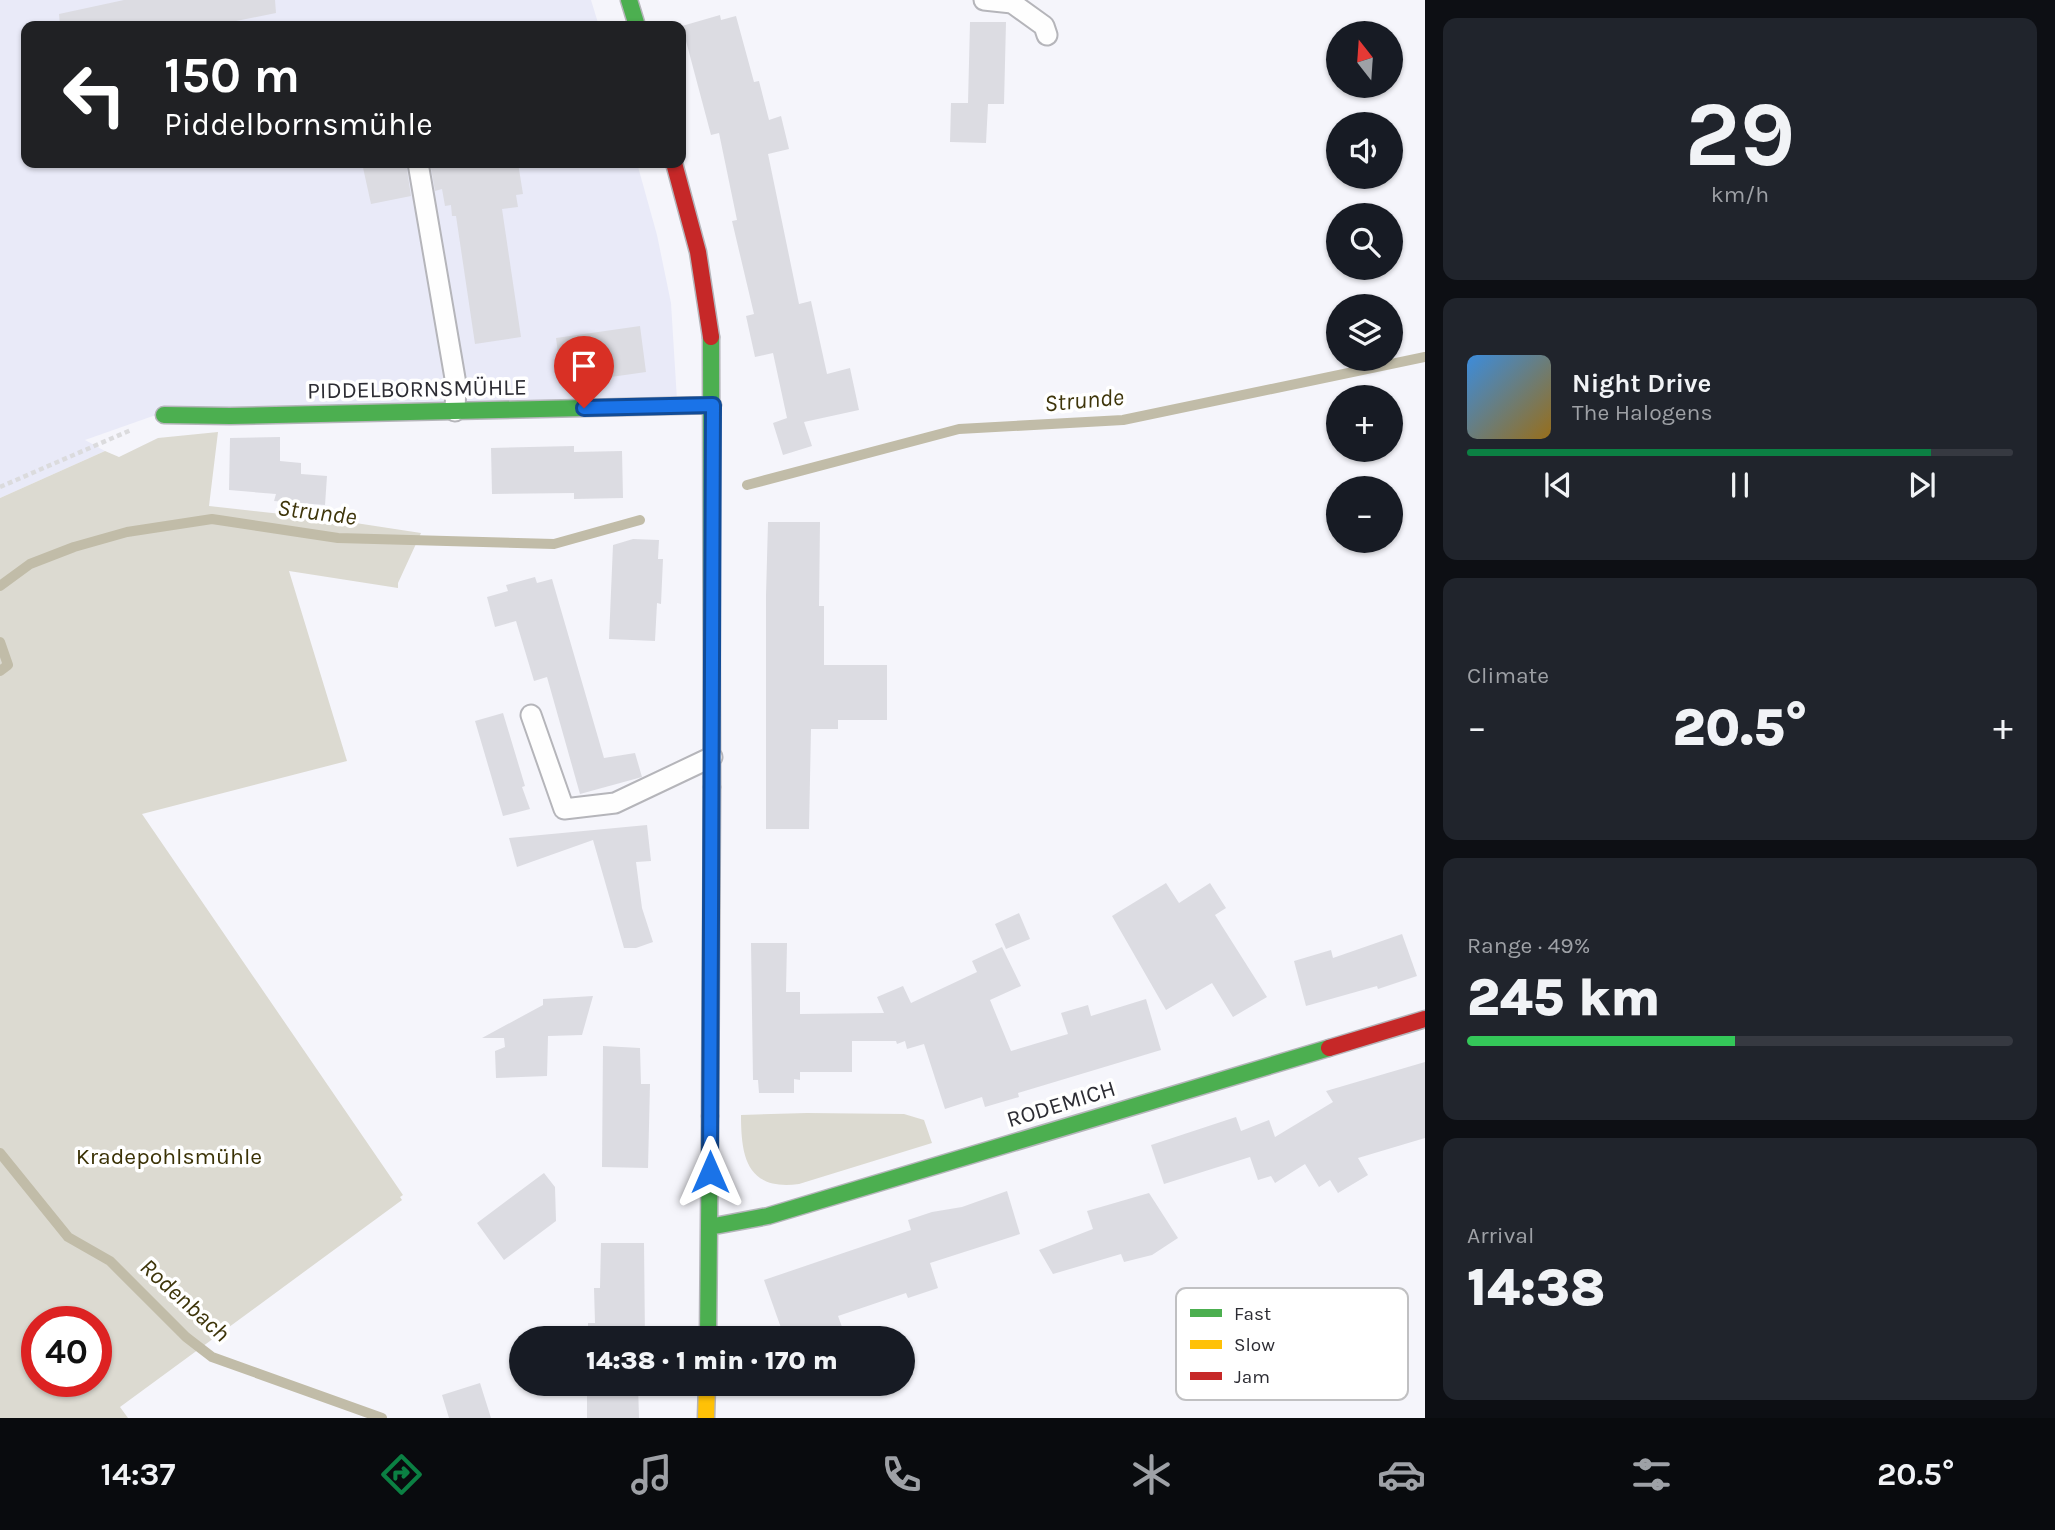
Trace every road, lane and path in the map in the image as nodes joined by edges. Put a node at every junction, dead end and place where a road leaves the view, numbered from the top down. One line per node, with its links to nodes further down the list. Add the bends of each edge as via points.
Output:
1 (984, 0): 4 (lane, via 1012,3 1044,26)
2 (636, 1): 3 (street)
3 (637, 21)
4 (1047, 35)
5 (419, 168): 8 (lane, via 456,384)
6 (675, 168): 7 (street, via 707,307)
7 (713, 405): 8 (street, PIDDELBORNSMÜHLE); 12 (street)
8 (455, 411): 9 (street, PIDDELBORNSMÜHLE)
9 (164, 415): 10 (path)
10 (0, 487)
11 (531, 715): 12 (lane, via 564,809 615,803)
12 (712, 757): 14 (street)
13 (1425, 1019): 14 (street, RODEMICH, via 768,1216)
14 (709, 1227): 15 (street)
15 (708, 1326)
16 (707, 1396): 17 (street)
17 (706, 1418)

